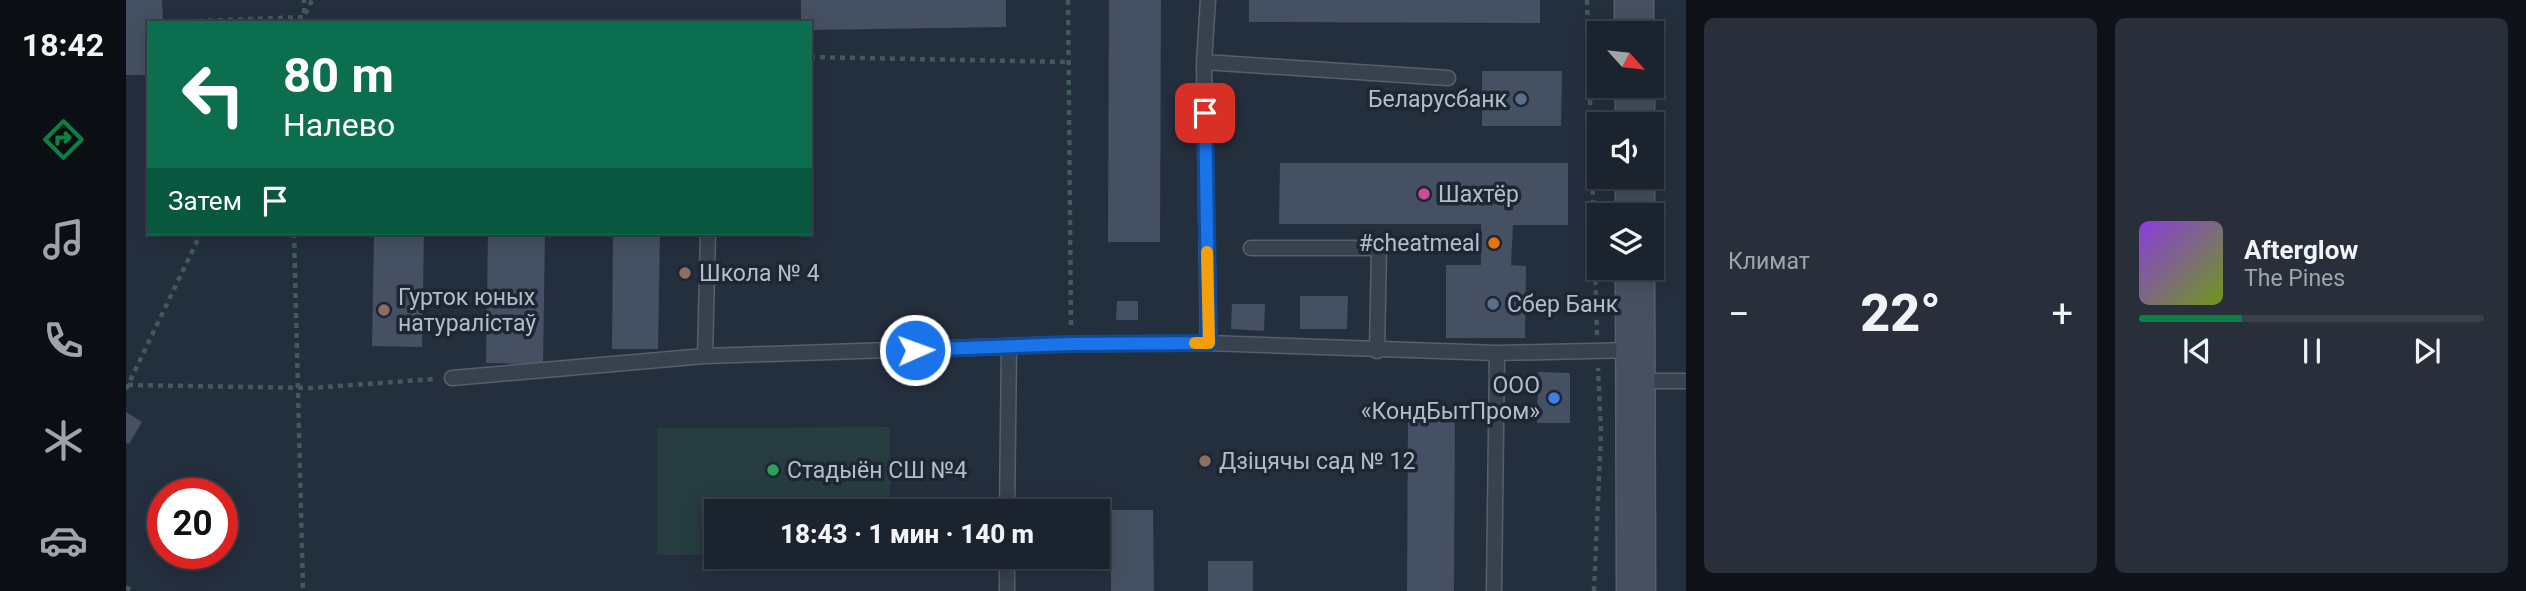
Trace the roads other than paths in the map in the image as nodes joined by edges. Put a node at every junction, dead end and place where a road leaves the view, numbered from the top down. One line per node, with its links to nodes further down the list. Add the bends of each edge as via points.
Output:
1 (1208, 0): 4 (lane)
2 (1634, 0): 3 (main road)
3 (1634, 21)
4 (1203, 62): 5 (lane); 9 (lane)
5 (1448, 78)
6 (708, 235): 13 (lane)
7 (1251, 248): 11 (lane, via 1379,248)
8 (1635, 280): 14 (main road)
9 (1209, 343): 10 (lane); 11 (lane)
10 (1009, 348): 13 (lane); 17 (lane)
11 (1377, 351): 12 (lane)
12 (1497, 352): 14 (lane, via 1597,349); 20 (lane)
13 (705, 356): 15 (lane)
14 (1635, 365): 16 (lane); 21 (main road)
15 (452, 378)
16 (1686, 381)
17 (1007, 499)
18 (1007, 569): 19 (lane)
19 (1007, 591)
20 (1494, 591)
21 (1636, 591)

